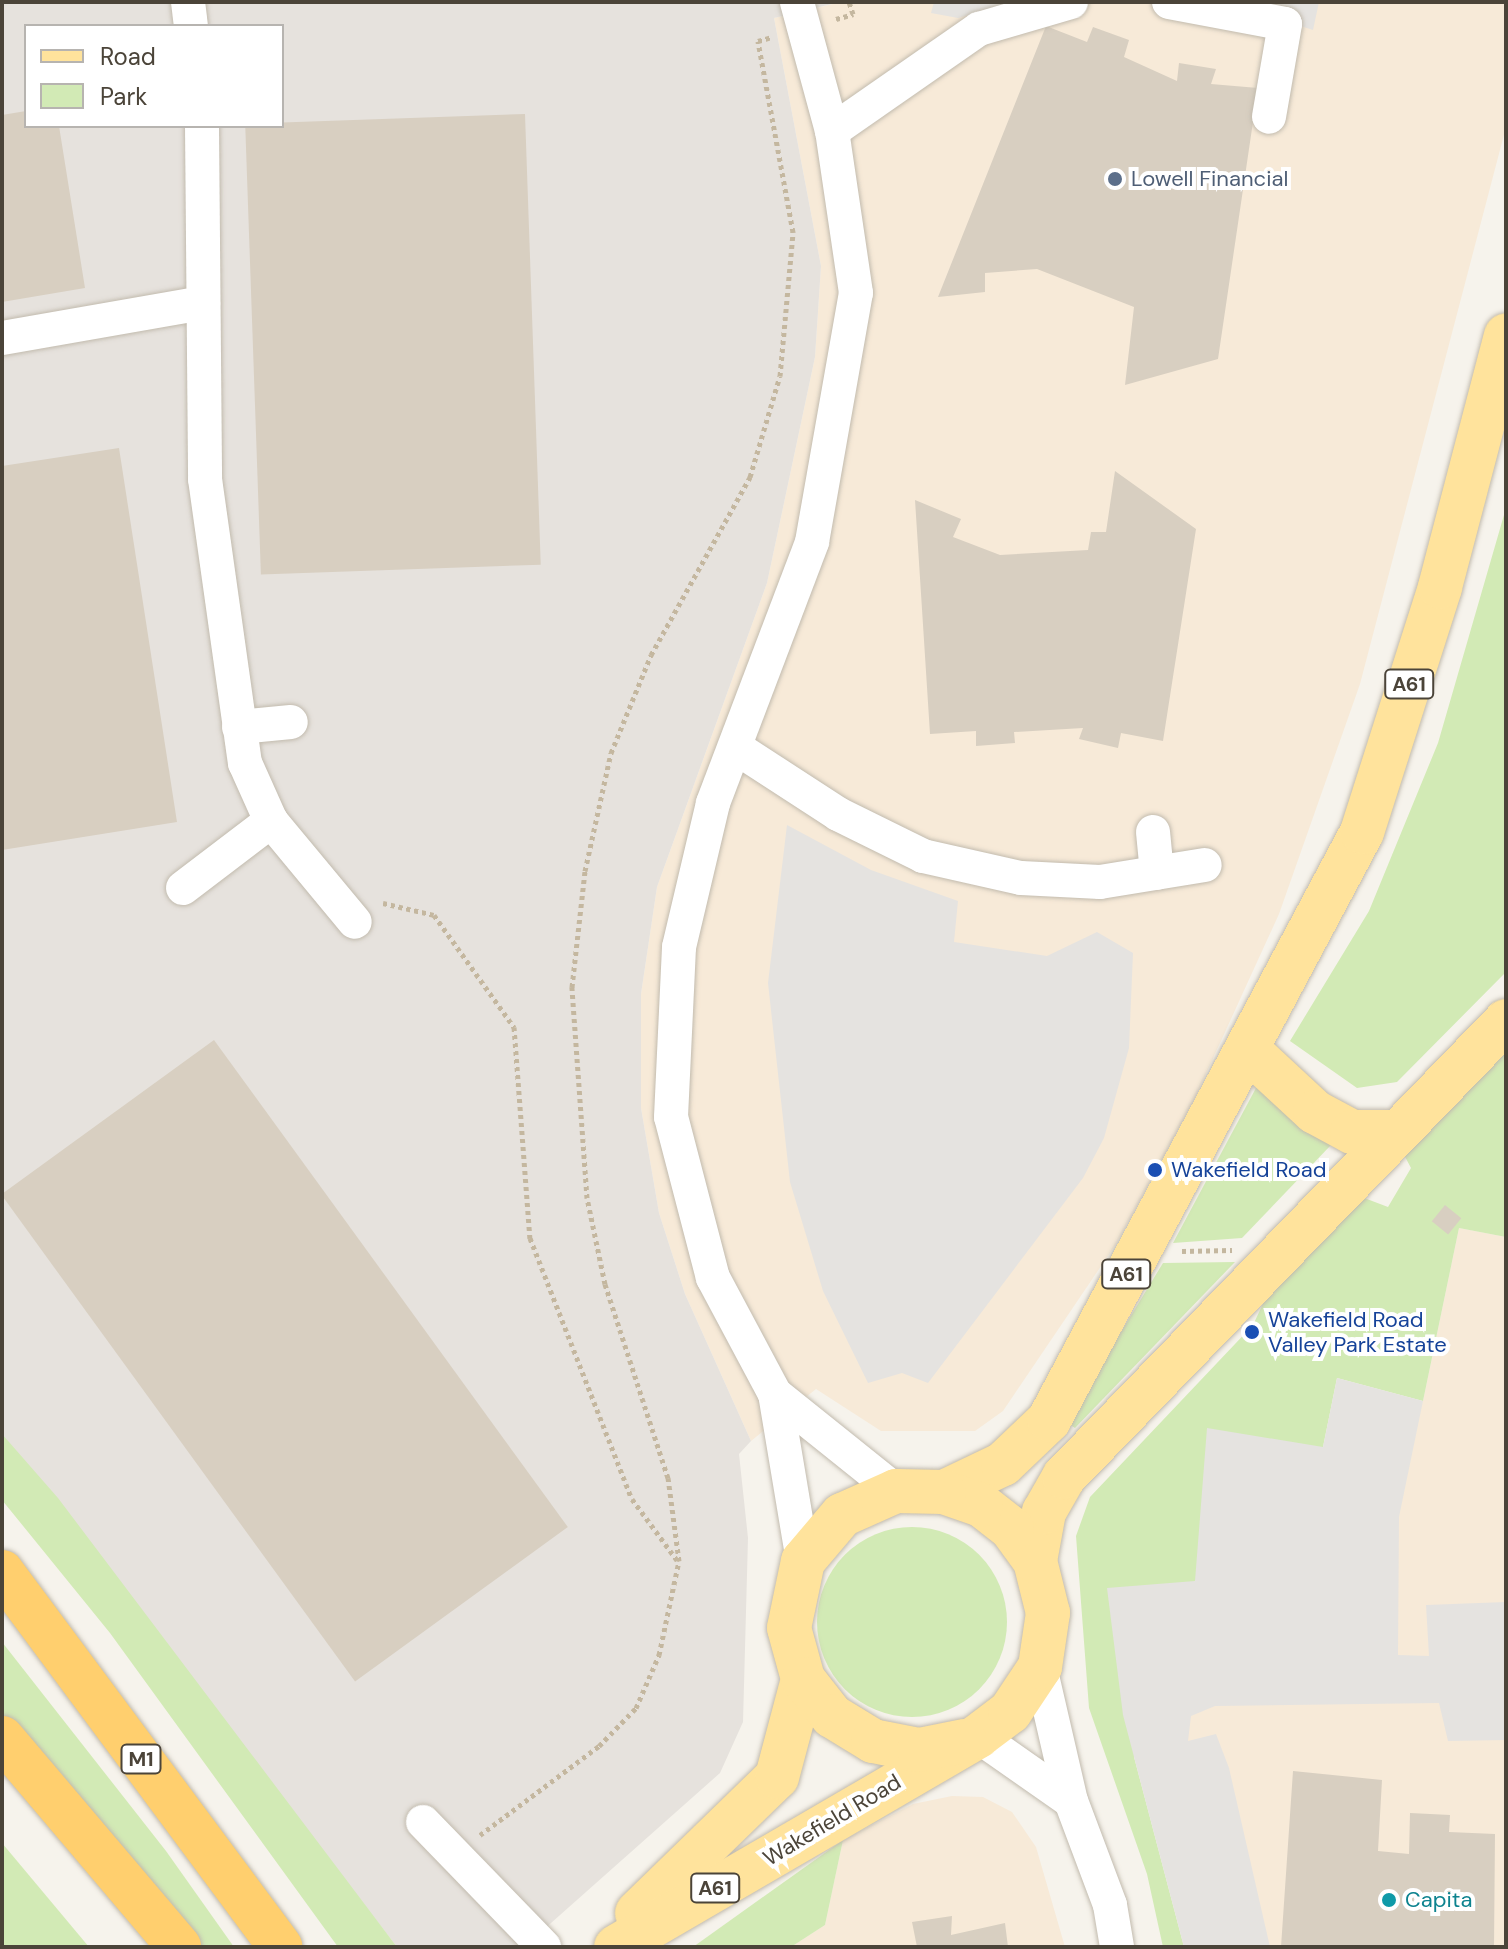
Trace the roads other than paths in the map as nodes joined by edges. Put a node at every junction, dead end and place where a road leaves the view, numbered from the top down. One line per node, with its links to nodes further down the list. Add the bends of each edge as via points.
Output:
1 (188, 2): 5 (street)
2 (1071, 2): 8 (street, via 979,29)
3 (1169, 2): 6 (street, via 1285,24)
4 (801, 15): 8 (street)
5 (191, 24)
6 (1269, 117)
7 (202, 128): 9 (street)
8 (832, 131): 14 (street, via 856,293 812,542)
9 (203, 303): 11 (street); 13 (street, via 205,479)
10 (1506, 335): 22 (main road, A61, via 1440,587 1362,832)
11 (2, 338)
12 (291, 722): 13 (street)
13 (239, 727): 15 (street, via 245,763)
14 (735, 747): 18 (street, via 838,814 923,856 1021,878 1100,882); 24 (street, via 713,803 679,947 671,1117 713,1278)
15 (271, 821): 19 (street); 20 (street)
16 (1153, 832): 18 (street)
17 (1205, 865): 18 (street)
18 (1157, 873)
19 (183, 888)
20 (347, 913)
21 (1506, 1021): 23 (main road, Wakefield Road / A61)
22 (1248, 1050): 23 (main road, via 1315,1112 1352,1132); 26 (main road, A61, via 1049,1420 1003,1464)
23 (1395, 1132): 28 (main road, Wakefield Road / A61, via 1064,1477 1044,1512)
24 (775, 1394): 25 (street); 27 (street)
25 (896, 1491): 26 (main road, Wakefield Road / A61); 27 (main road, Wakefield Road / A61, via 842,1515)
26 (944, 1492): 28 (main road, Wakefield Road / A61, via 981,1505)
27 (803, 1561): 31 (main road, Wakefield Road / A61, via 789,1628)
28 (1035, 1561): 30 (main road, Wakefield Road / A61, via 1048,1613)
29 (2, 1572): 37 (highway, M1)
30 (1040, 1667): 33 (main road, Wakefield Road / A61, via 1010,1712); 34 (street)
31 (803, 1679): 33 (main road, Wakefield Road / A61, via 832,1716 873,1741 919,1750); 39 (main road, A61, via 777,1777)
32 (2, 1738): 36 (highway)
33 (971, 1738): 34 (street); 40 (main road, Wakefield Road / A61)
34 (1071, 1801): 41 (street, via 1110,1905)
35 (423, 1822): 38 (street)
36 (179, 1947)
37 (281, 1947)
38 (544, 1947)
39 (600, 1947)
40 (616, 1947)
41 (1117, 1947)

